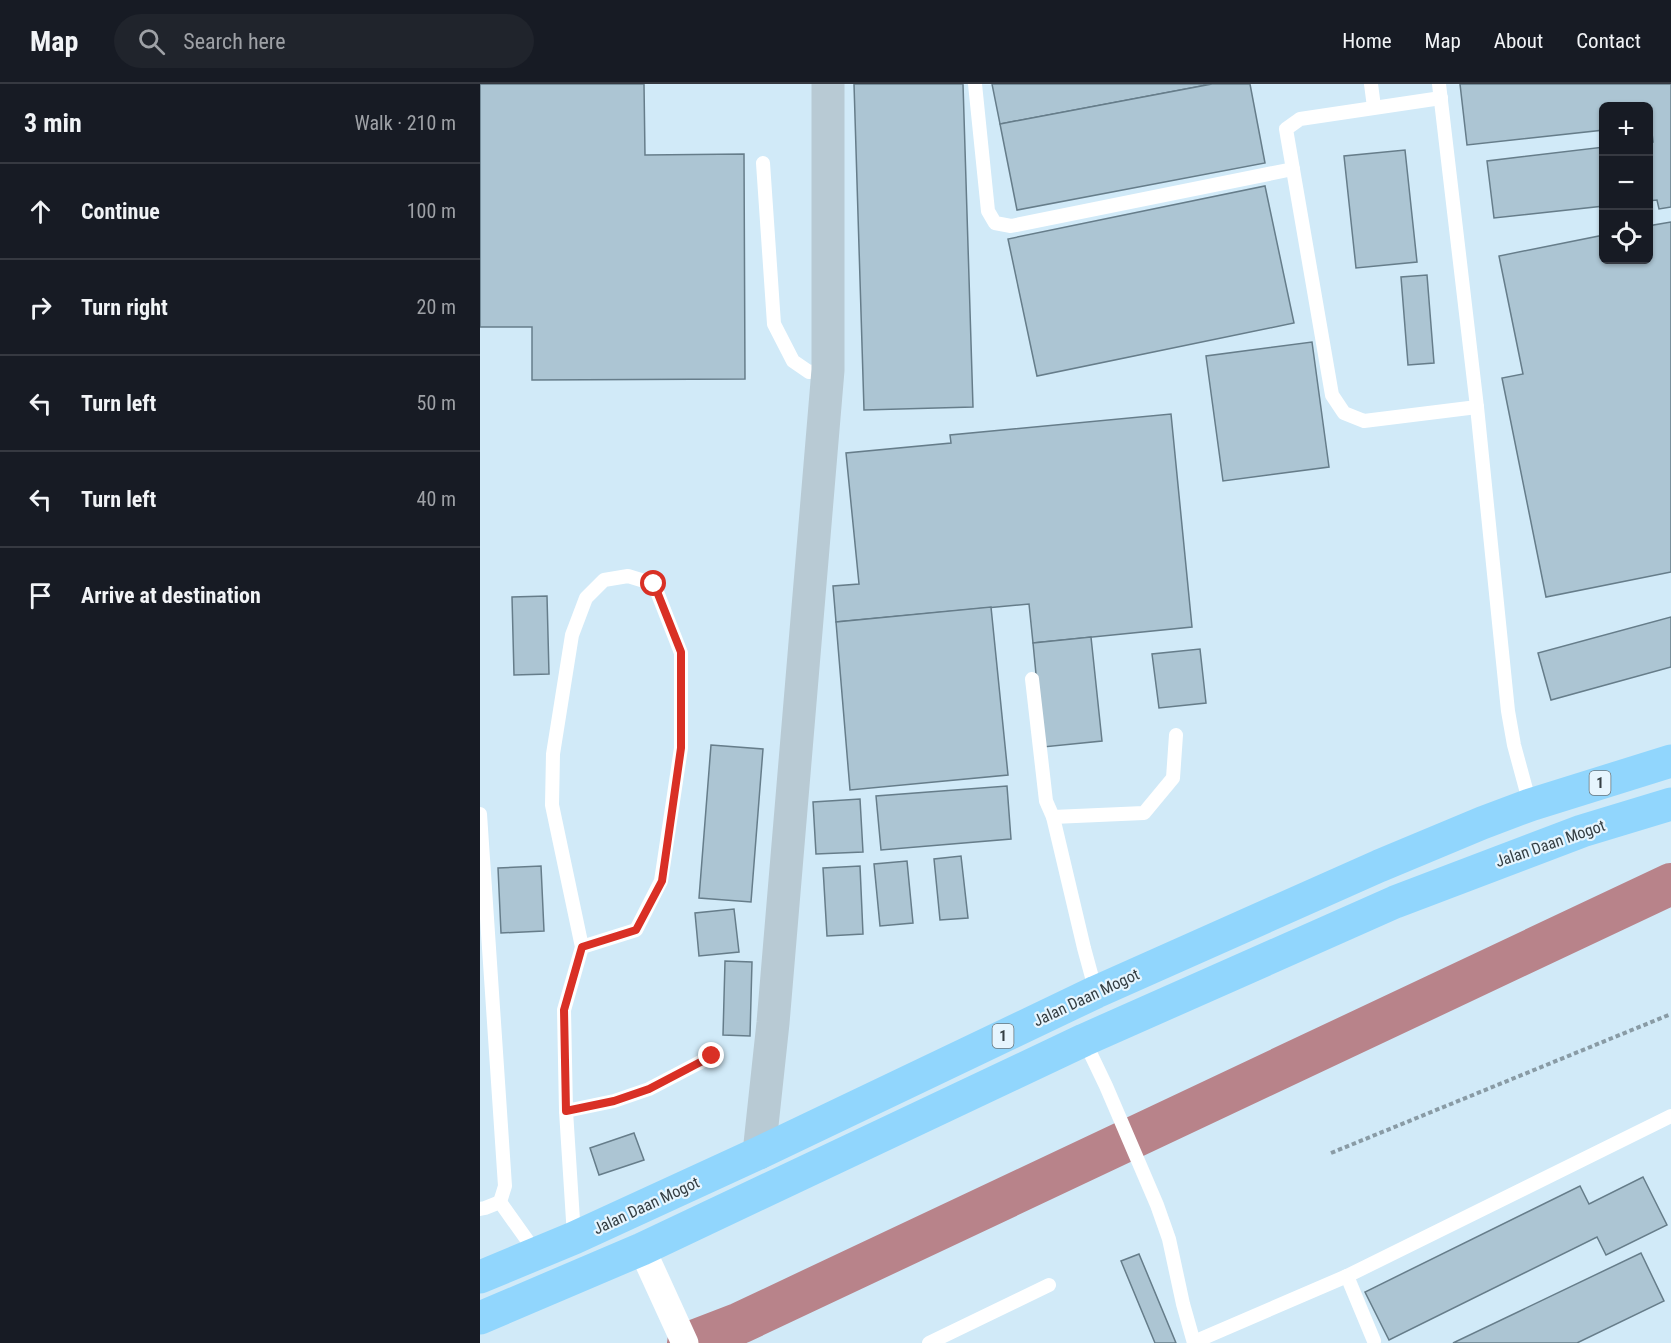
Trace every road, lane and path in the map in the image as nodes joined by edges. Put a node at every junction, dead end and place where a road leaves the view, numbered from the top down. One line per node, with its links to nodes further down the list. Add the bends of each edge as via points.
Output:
1 (828, 84): 8 (street)
2 (975, 84): 7 (lane, via 988,211 995,223 1011,226)
3 (1371, 84): 5 (lane)
4 (1440, 91): 5 (lane); 9 (lane)
5 (1374, 106): 7 (lane, via 1300,119 1286,129)
6 (763, 163): 8 (lane, via 774,324 793,361 809,372)
7 (1293, 170): 9 (lane, via 1332,395 1344,413 1364,421)
8 (828, 370): 25 (street)
9 (1476, 407): 14 (lane, via 1508,711)
10 (1032, 679): 16 (lane, via 1046,801)
11 (1176, 735): 16 (lane, via 1173,778 1144,813)
12 (1671, 762): 14 (highway, Jalan Daan Mogot / 1)
13 (1671, 804): 17 (highway, Jalan Daan Mogot / 1)
14 (1530, 805): 17 (highway); 19 (highway, Jalan Daan Mogot / 1, via 1390,862)
15 (480, 814): 27 (lane, via 504,1186)
16 (1053, 817): 19 (lane)
17 (1542, 846): 21 (highway, Jalan Daan Mogot / 1, via 1395,902)
18 (582, 947): 18 (lane, via 636,930 662,881 681,748 681,652 654,584 628,576 604,580 586,598 572,635 553,754 552,806); 23 (lane, via 564,1010)
19 (1096, 992): 25 (highway, Jalan Daan Mogot / 1)
20 (1671, 1014): 26 (path)
21 (1084, 1040): 30 (highway, Jalan Daan Mogot / 1); 39 (lane, via 1157,1205)
22 (712, 1056): 23 (lane, via 649,1089)
23 (566, 1111): 29 (lane)
24 (1671, 1116): 32 (lane)
25 (759, 1153): 29 (highway, Jalan Daan Mogot / 1)
26 (1330, 1153)
27 (500, 1202): 28 (lane); 31 (lane)
28 (480, 1209)
29 (574, 1238): 31 (highway, Jalan Daan Mogot / 1)
30 (642, 1249): 35 (highway, Jalan Daan Mogot / 1); 37 (street)
31 (537, 1254): 33 (highway, Jalan Daan Mogot / 1)
32 (1347, 1276): 36 (lane); 39 (lane)
33 (480, 1278)
34 (1049, 1285): 38 (lane)
35 (480, 1318)
36 (1372, 1342)
37 (685, 1343)
38 (929, 1343)
39 (1194, 1343)

